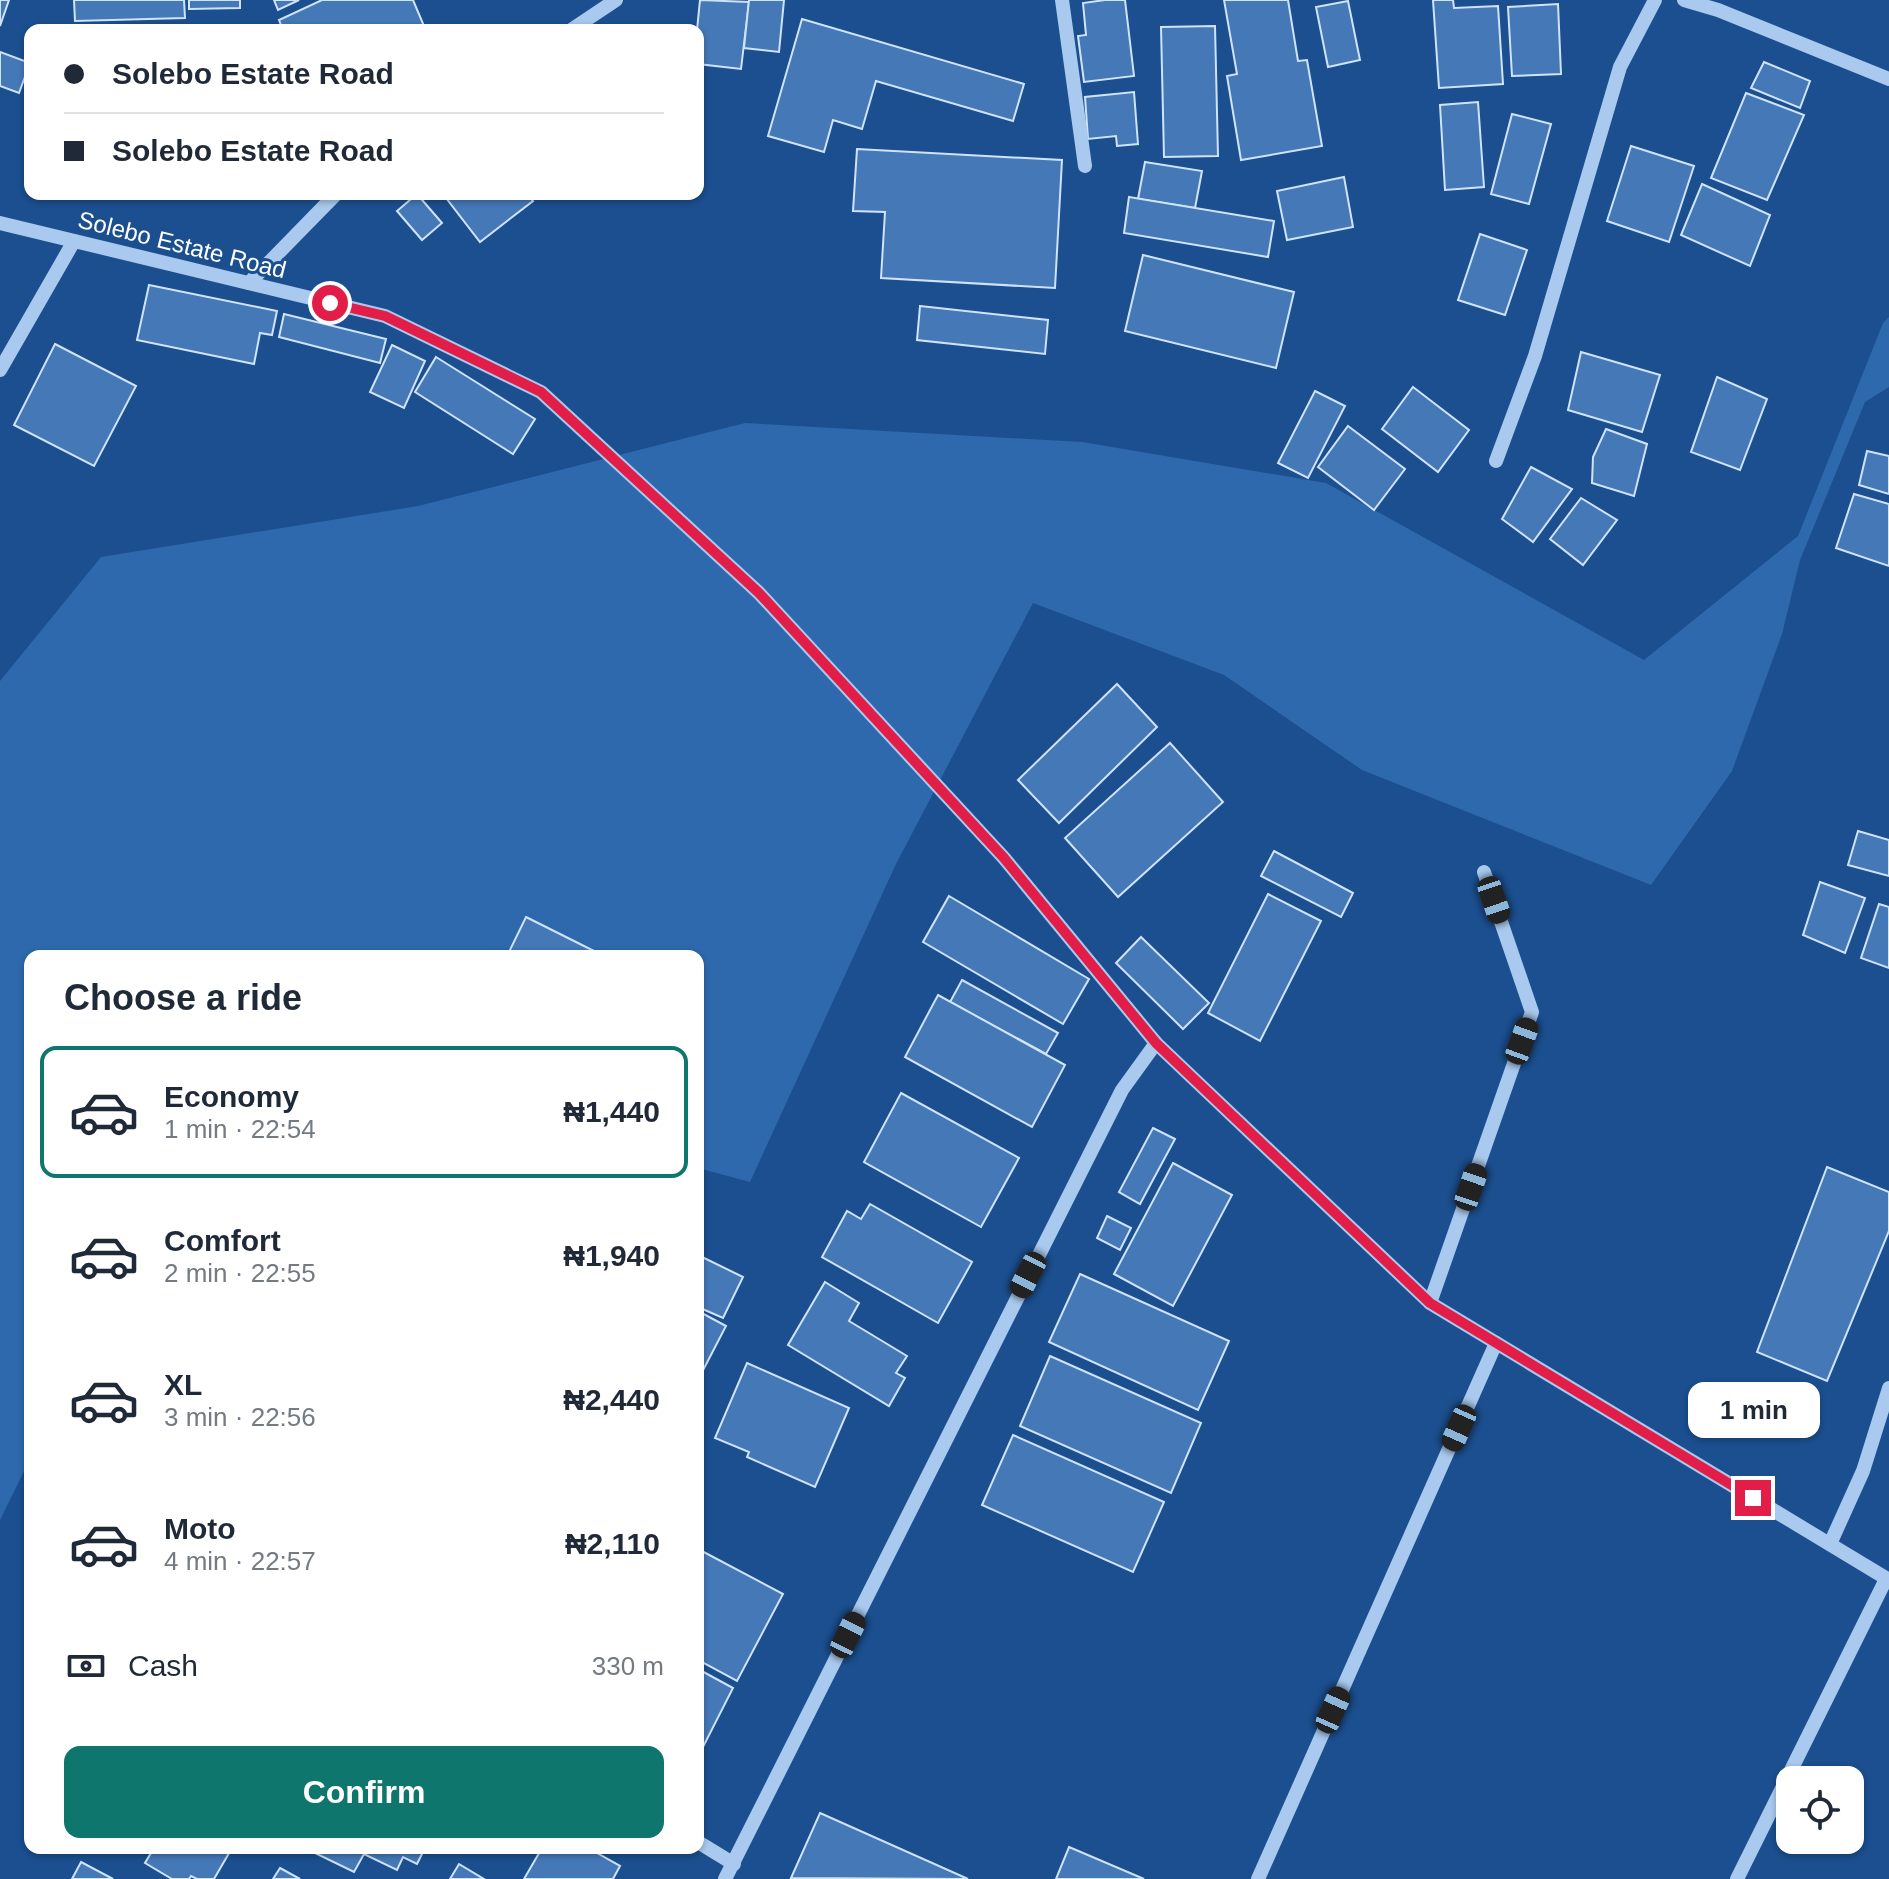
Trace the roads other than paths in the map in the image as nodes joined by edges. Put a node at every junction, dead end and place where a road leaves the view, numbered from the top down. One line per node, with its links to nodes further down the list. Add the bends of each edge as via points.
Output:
1 (616, 0): 6 (street)
2 (1062, 0): 8 (street)
3 (1655, 0): 14 (street, via 1620,67 1535,356)
4 (1684, 0): 5 (street)
5 (1718, 5): 7 (street)
6 (580, 24)
7 (1889, 79)
8 (1085, 166)
9 (330, 200): 12 (street)
10 (0, 223): 11 (street, Solebo Estate Road)
11 (74, 241): 12 (street, Solebo Estate Road); 13 (street)
12 (249, 283): 16 (street, Solebo Estate Road, via 385,316 541,392 759,593 1004,858)
13 (0, 370)
14 (1496, 461)
15 (1484, 872): 17 (street, via 1532,1012)
16 (1156, 1043): 17 (street, Solebo Estate Road); 23 (street, via 1122,1090)
17 (1430, 1303): 18 (street, Solebo Estate Road)
18 (1496, 1343): 20 (street, Solebo Estate Road); 25 (street)
19 (1889, 1388): 20 (street, via 1863,1471)
20 (1830, 1544): 21 (street, Solebo Estate Road)
21 (1887, 1580): 26 (street)
22 (704, 1846): 23 (street)
23 (734, 1864): 24 (street)
24 (725, 1879)
25 (1258, 1879)
26 (1737, 1879)

